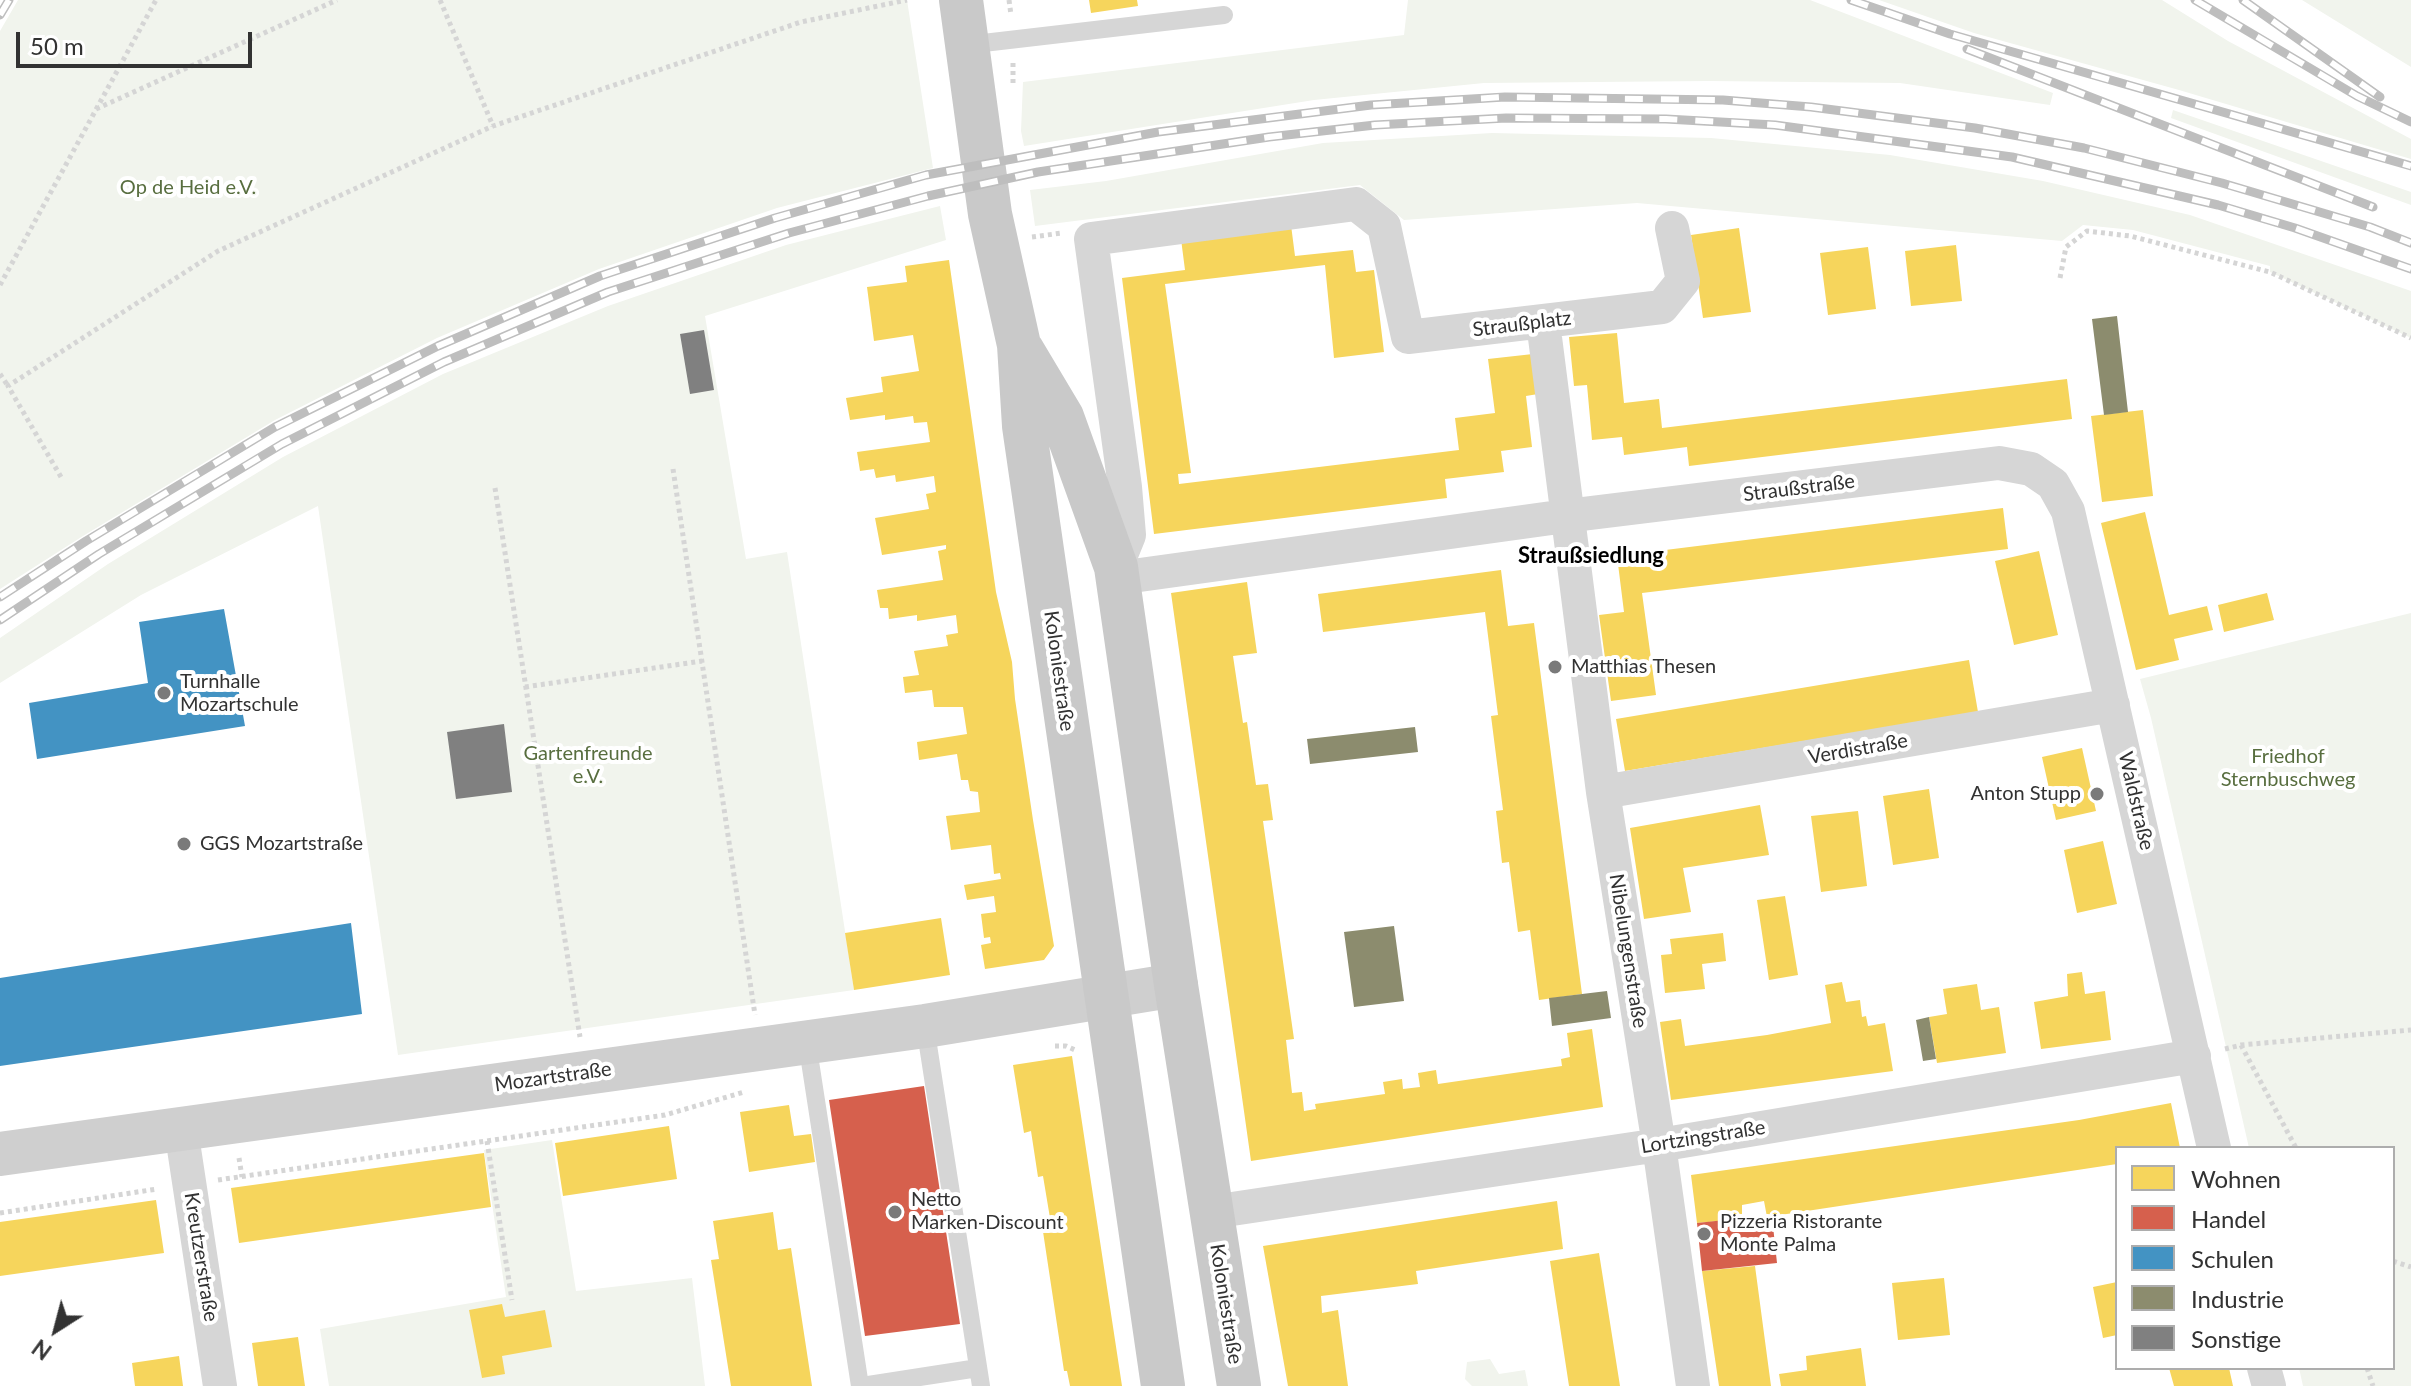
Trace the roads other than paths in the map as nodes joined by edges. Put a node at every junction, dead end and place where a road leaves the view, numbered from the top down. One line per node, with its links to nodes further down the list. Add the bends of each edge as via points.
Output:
1 (961, 0): 3 (main road, Koloniestraße)
2 (1224, 15): 3 (lane)
3 (966, 45): 7 (main road, Koloniestraße, via 990,214)
4 (1384, 226): 6 (street, Straußplatz, via 1408,337); 10 (street, Koloniestraße, via 1356,204 1091,239 1129,535)
5 (1672, 228): 6 (street, Straußplatz, via 1683,281 1662,307)
6 (1543, 322): 9 (street)
7 (1019, 345): 10 (main road, Koloniestraße, via 1062,417); 14 (main road, Koloniestraße, via 1024,426)
8 (2031, 469): 9 (street, Straußstraße, via 1999,463); 11 (street, Waldstraße, via 2053,484 2068,511)
9 (1566, 516): 10 (street, Straußstraße); 12 (street, Nibelungenstraße)
10 (1117, 572): 13 (main road, Koloniestraße)
11 (2113, 705): 12 (street, Verdistraße); 17 (street, Waldstraße)
12 (1603, 792): 19 (street, Nibelungenstraße)
13 (1176, 985): 14 (street); 22 (main road, Koloniestraße)
14 (1106, 997): 15 (street, Mozartstraße); 26 (main road, Koloniestraße)
15 (925, 1026): 16 (street, Mozartstraße); 23 (lane)
16 (807, 1042): 18 (street, Mozartstraße); 25 (lane)
17 (2206, 1053): 19 (street, Lortzingstraße); 20 (street, Waldstraße)
18 (181, 1129): 21 (street, Mozartstraße); 24 (street, Kreutzerstraße)
19 (1659, 1145): 22 (street, Lortzingstraße); 28 (street, Nibelungenstraße)
20 (2214, 1146)
21 (0, 1154)
22 (1212, 1212): 27 (main road, Koloniestraße)
23 (979, 1377): 25 (lane)
24 (220, 1386)
25 (861, 1386)
26 (1163, 1386)
27 (1239, 1386)
28 (1693, 1386)

